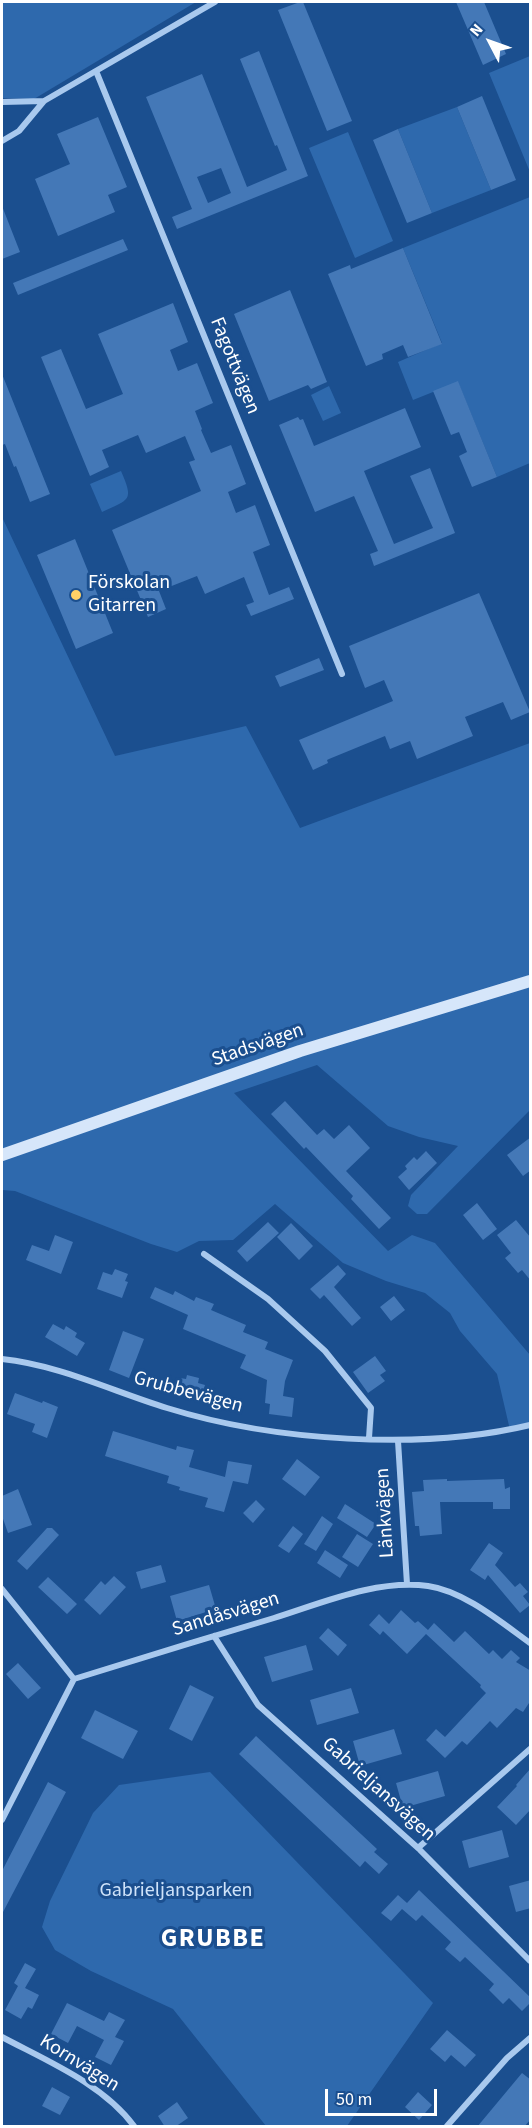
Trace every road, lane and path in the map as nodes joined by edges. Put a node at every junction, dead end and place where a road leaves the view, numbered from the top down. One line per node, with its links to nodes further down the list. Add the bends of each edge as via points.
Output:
1 (215, 2): 2 (street)
2 (96, 70): 3 (street); 6 (street, Fagottvägen)
3 (44, 100): 4 (street); 5 (street, via 19,131)
4 (2, 102)
5 (2, 141)
6 (342, 674)
7 (531, 981): 8 (main road, Stadsvägen, via 300,1052)
8 (2, 1155)
9 (204, 1254): 12 (street, via 268,1299 325,1351 371,1408)
10 (2, 1359): 12 (street, Grubbevägen, via 229,1423 293,1433)
11 (531, 1425): 13 (street, Grubbevägen)
12 (369, 1438): 13 (street, Grubbevägen)
13 (398, 1441): 14 (street, Länkvägen)
14 (407, 1584): 16 (street, Sandåsvägen, via 356,1593); 17 (street, Sandåsvägen, via 453,1593)
15 (2, 1589): 18 (street)
16 (214, 1636): 18 (street, Sandåsvägen); 21 (street, Gabrieljansvägen, via 258,1705)
17 (531, 1643)
18 (74, 1679): 20 (street)
19 (531, 1749): 21 (street)
20 (2, 1820)
21 (418, 1848): 22 (street, Gabrieljansvägen)
22 (531, 1961)
23 (2, 2037): 25 (street, Kornvägen, via 75,2076 122,2110)
24 (531, 2038): 26 (street, via 507,2058)
25 (134, 2127)
26 (447, 2127)

